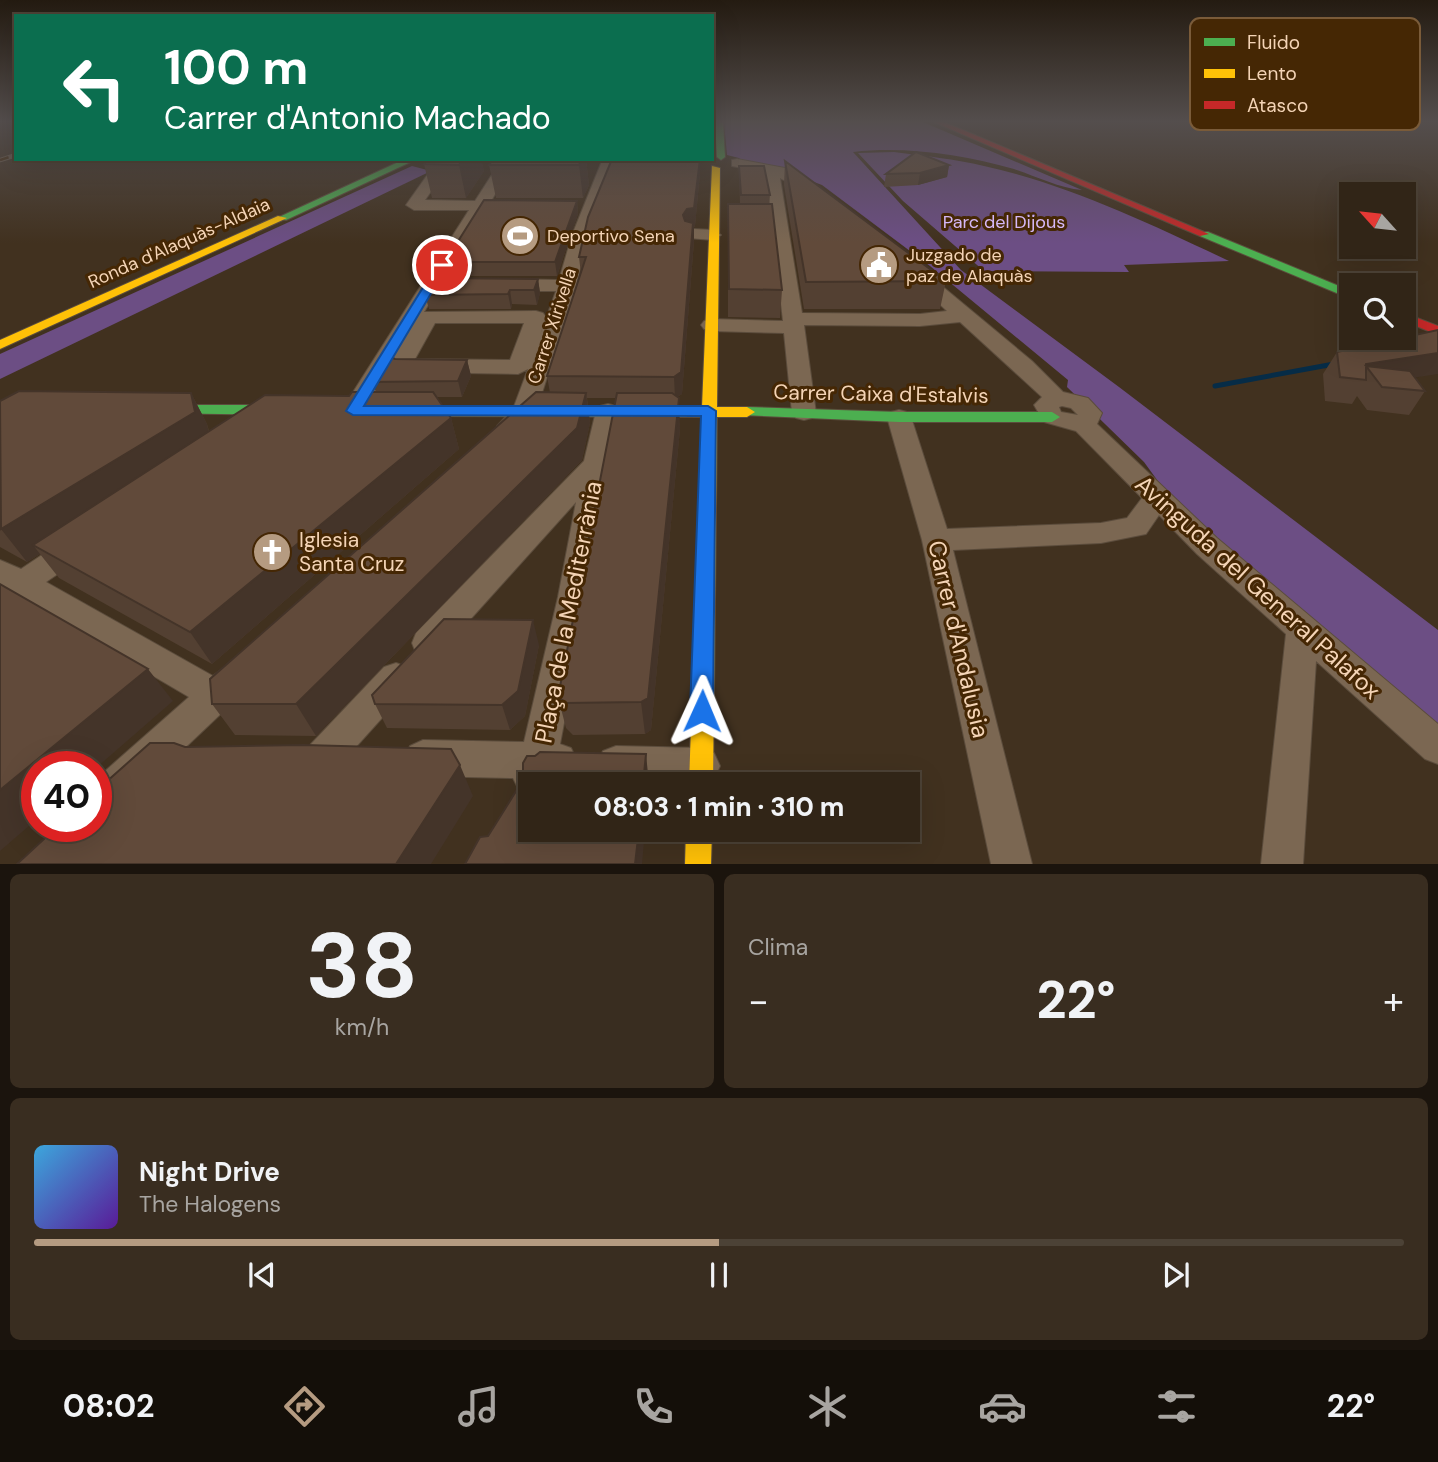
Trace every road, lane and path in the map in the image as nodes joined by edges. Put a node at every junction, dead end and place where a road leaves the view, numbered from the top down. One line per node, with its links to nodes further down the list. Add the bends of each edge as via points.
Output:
1 (406, 162): 27 (street, Ronda d'Alaquàs-Aldaia)
2 (453, 162): 10 (street, via 414,205)
3 (507, 162): 10 (street)
4 (608, 162): 15 (street, Carrer Xirivella, via 586,206)
5 (721, 162): 12 (street, via 728,182 716,191)
6 (722, 162): 8 (street)
7 (1034, 162): 21 (street)
8 (772, 175): 9 (street, via 790,174); 24 (street, via 774,222)
9 (827, 203)
10 (478, 206): 11 (street); 17 (street)
11 (503, 206)
12 (718, 226): 14 (street); 25 (street)
13 (602, 233): 15 (street)
14 (694, 234)
15 (580, 235): 20 (street, Carrer Xirivella)
16 (902, 263): 22 (street)
17 (431, 284): 18 (street); 32 (street)
18 (458, 285)
19 (485, 285): 20 (street)
20 (567, 286): 35 (street, Carrer Xirivella)
21 (1339, 290)
22 (965, 315): 24 (street); 29 (street)
23 (1416, 322): 26 (street)
24 (793, 323): 25 (street); 36 (street)
25 (711, 325): 34 (street)
26 (1438, 331)
27 (0, 345)
28 (400, 365): 28 (street, via 428,317 536,317 518,367)
29 (1055, 408): 37 (street, Carrer Caixa d'Estalvis); 41 (street, Avinguda del General Palafox, via 1067,423 1082,423)
30 (131, 410): 31 (street)
31 (294, 410): 38 (street)
32 (360, 411): 35 (street, Carrer Caixa d'Estalvis)
33 (608, 411): 34 (street, Carrer Caixa d'Estalvis); 35 (street, Carrer Caixa d'Estalvis); 40 (street, Plaça de la Mediterrània)
34 (708, 411): 36 (street, Carrer Caixa d'Estalvis); 53 (street)
35 (524, 412): 39 (street)
36 (804, 414): 37 (street, Carrer Caixa d'Estalvis)
37 (899, 417): 43 (street, Carrer d'Andalusia)
38 (248, 433)
39 (493, 440)
40 (596, 464): 50 (street, Plaça de la Mediterrània); 51 (street, Plaça de la Mediterrània)
41 (1157, 497): 43 (street, via 1136,527 1101,533); 45 (street, Avinguda del General Palafox)
42 (101, 530): 44 (street)
43 (936, 540): 58 (street, Carrer d'Andalusia)
44 (8, 584): 47 (street)
45 (1302, 632): 48 (street, Avinguda del General Palafox); 59 (street)
46 (257, 658): 47 (street)
47 (216, 695): 54 (street, via 186,745)
48 (1438, 747)
49 (286, 756): 50 (street)
50 (324, 756): 51 (street)
51 (538, 760): 52 (street); 55 (street, Plaça de la Mediterrània)
52 (668, 772)
53 (701, 772)
54 (112, 795)
55 (510, 806)
56 (699, 842): 57 (street)
57 (698, 863)
58 (1012, 863)
59 (1282, 863)

